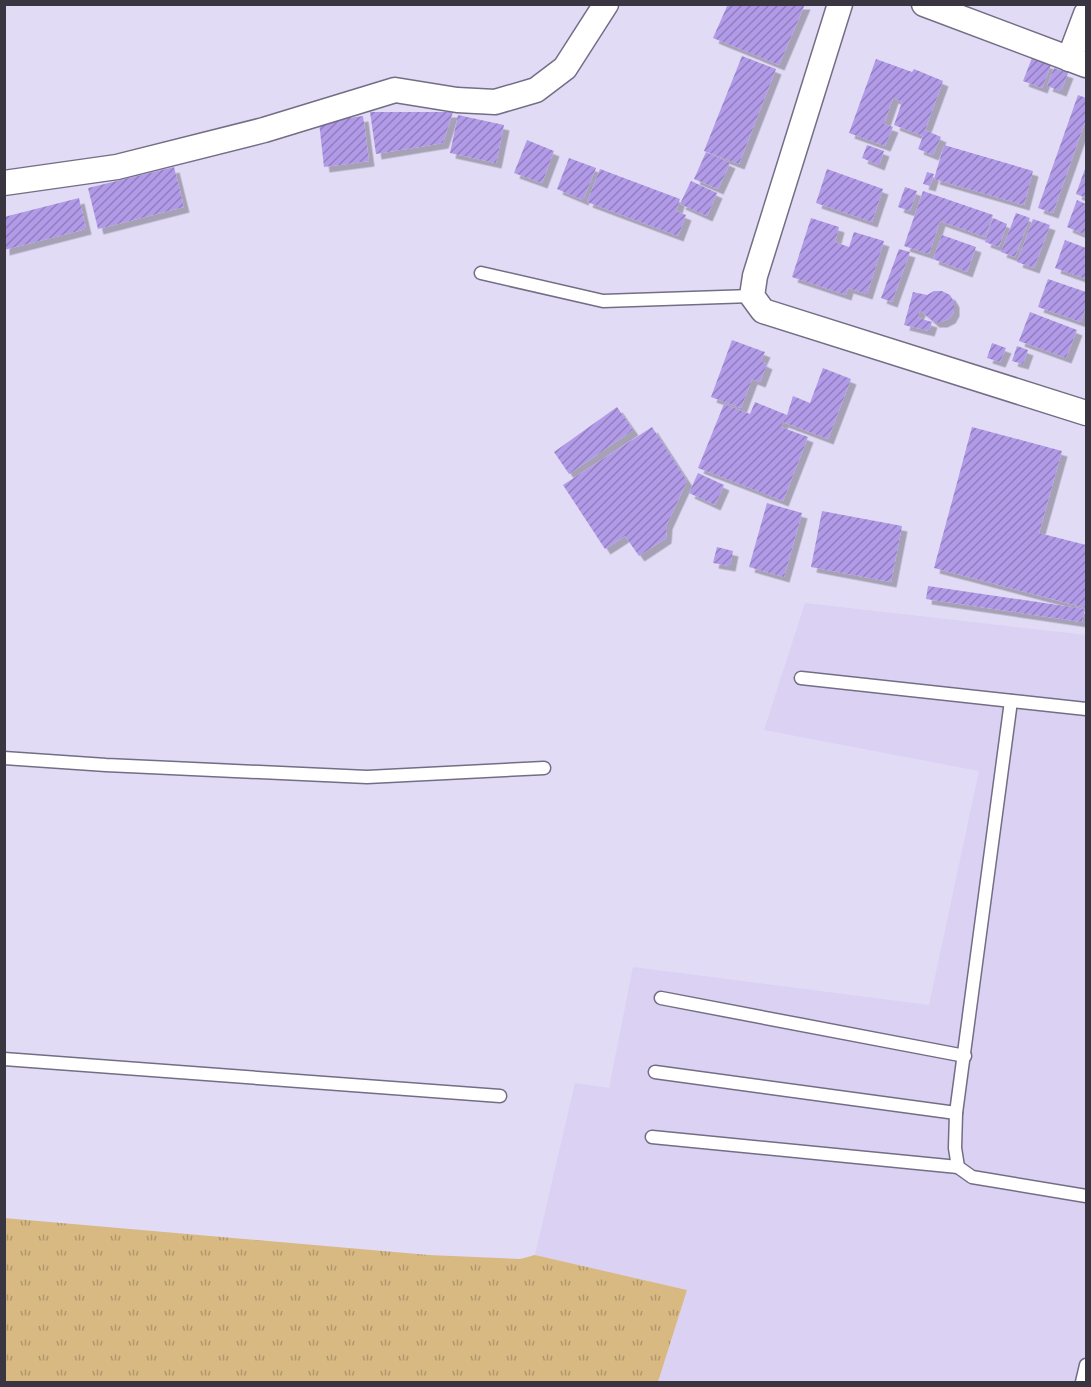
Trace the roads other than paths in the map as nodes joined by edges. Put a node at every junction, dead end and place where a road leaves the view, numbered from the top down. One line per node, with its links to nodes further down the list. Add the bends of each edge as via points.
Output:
1 (606, 4): 6 (street, via 565,68 526,93 495,102 395,90 264,130 117,167)
2 (840, 4): 8 (street)
3 (924, 4): 5 (street)
4 (1086, 14): 5 (street)
5 (1078, 62)
6 (4, 183)
7 (481, 273): 8 (lane, via 603,301)
8 (752, 296): 9 (street, via 763,311)
9 (1086, 413)
10 (801, 678): 11 (lane)
11 (1011, 701): 12 (lane); 16 (lane)
12 (1086, 709)
13 (4, 758): 14 (lane, via 367,777)
14 (544, 768)
15 (661, 999): 16 (lane)
16 (965, 1056): 20 (lane)
17 (4, 1059): 19 (lane)
18 (655, 1072): 20 (lane)
19 (500, 1096)
20 (956, 1113): 22 (lane)
21 (652, 1137): 22 (lane)
22 (958, 1167): 23 (lane, via 972,1177)
23 (1086, 1196)
24 (1086, 1365): 25 (lane)
25 (1082, 1383)

